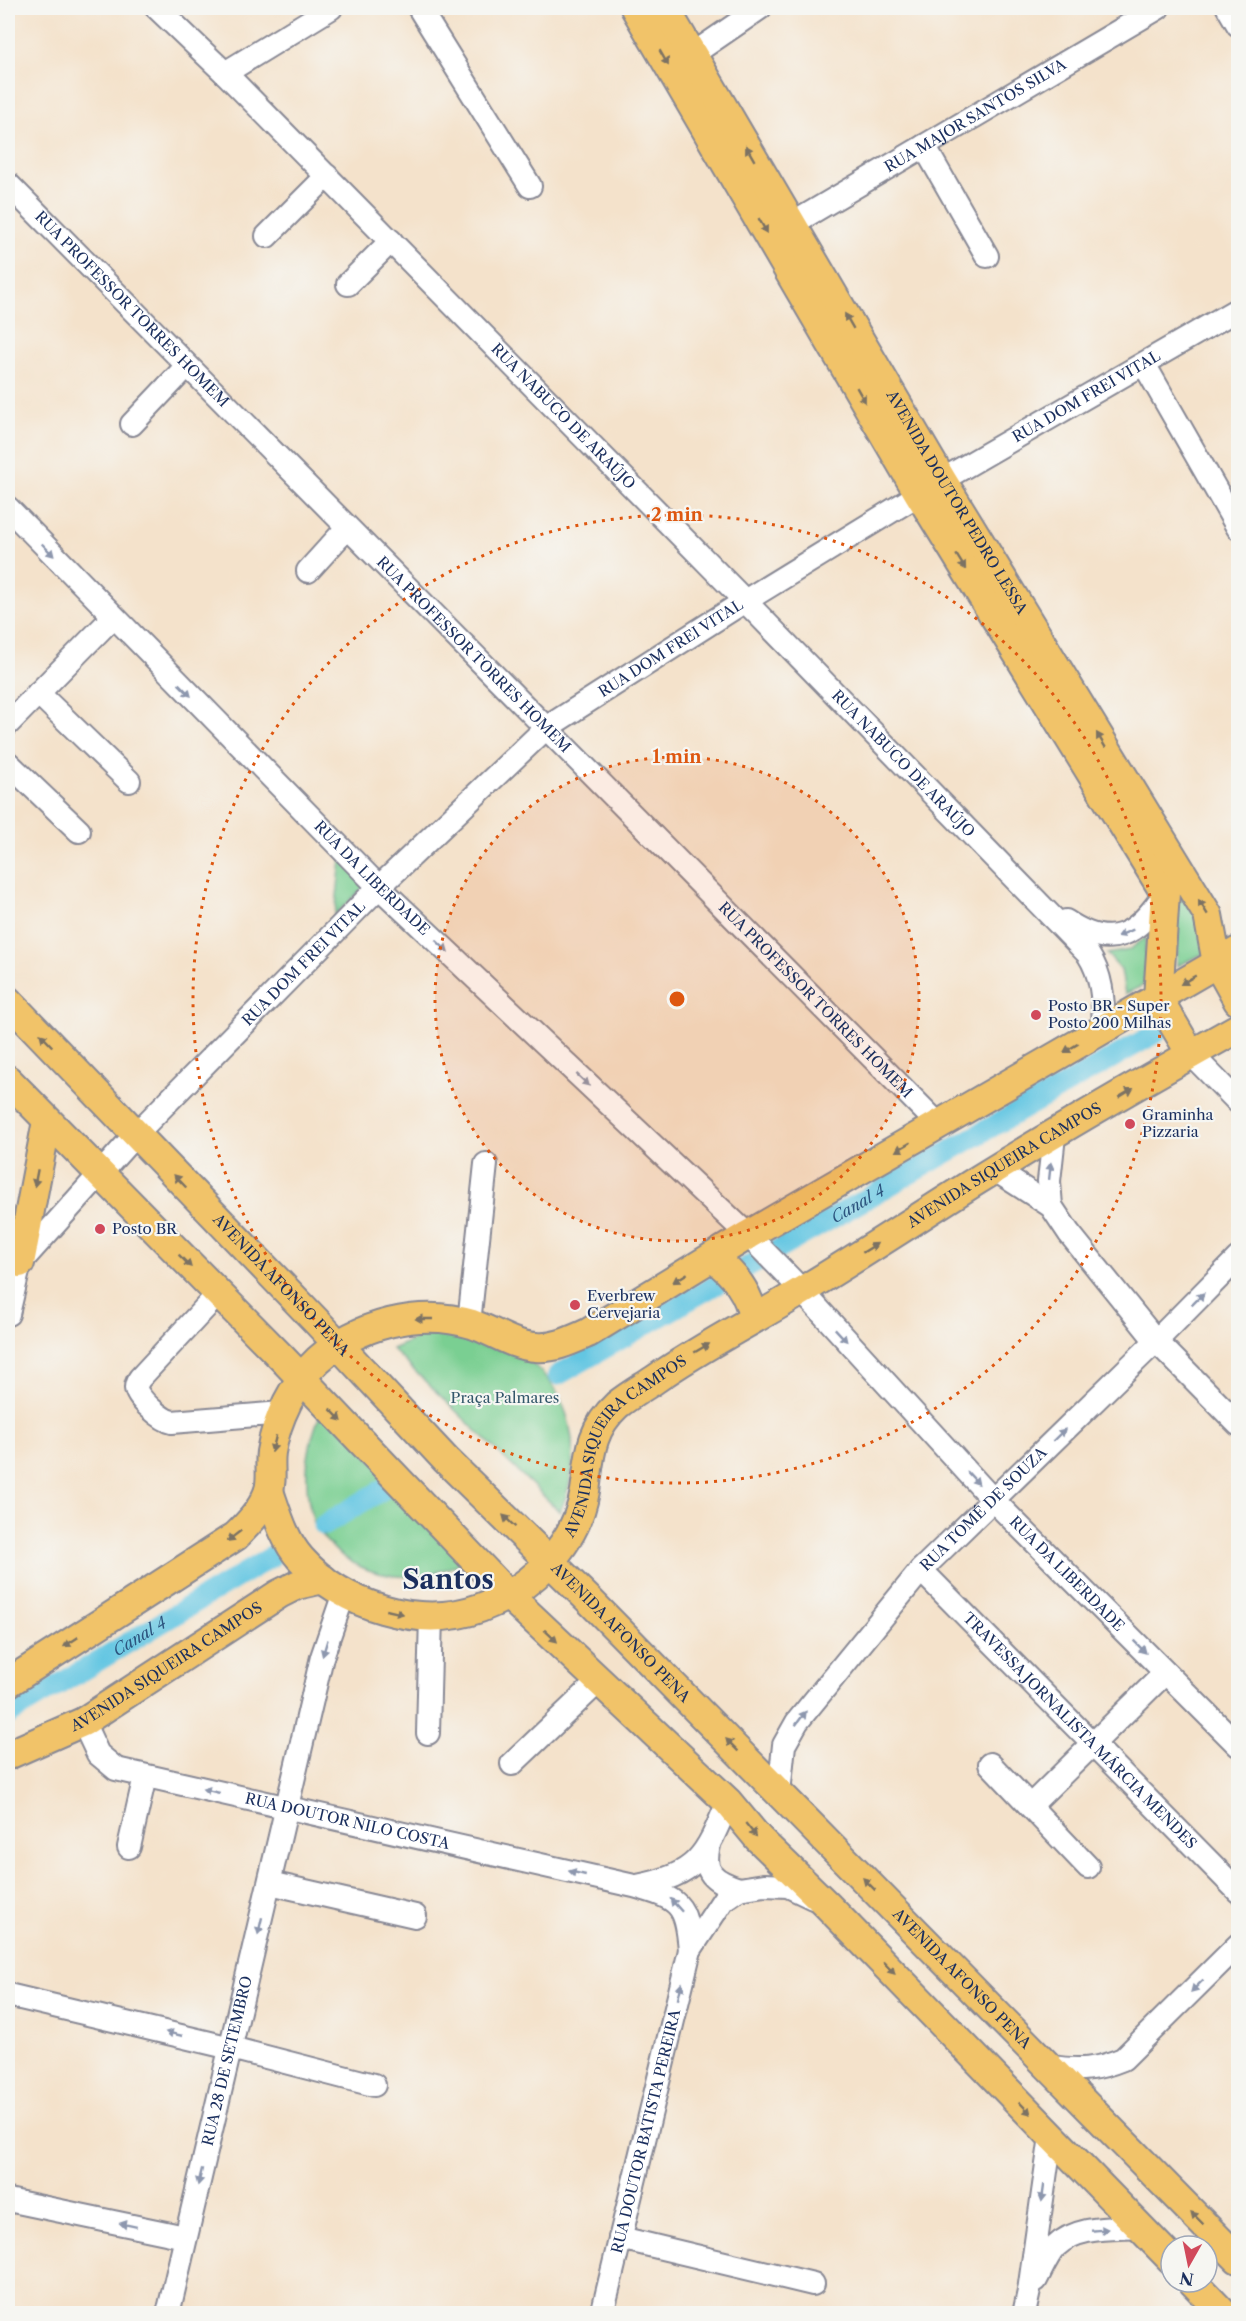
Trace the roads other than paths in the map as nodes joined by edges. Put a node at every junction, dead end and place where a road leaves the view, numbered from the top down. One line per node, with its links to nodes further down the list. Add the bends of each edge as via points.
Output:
1 (157, 8): 9 (street, RUA NABUCO DE ARAÚJO)
2 (331, 8): 9 (street)
3 (419, 8): 13 (street)
4 (635, 8): 23 (main road, AVENIDA DOUTOR PEDRO LESSA, one-way to 23)
5 (665, 8): 8 (main road, AVENIDA DOUTOR PEDRO LESSA)
6 (760, 8): 8 (street)
7 (1158, 8): 10 (street, RUA MAJOR SANTOS SILVA)
8 (693, 54): 14 (main road, AVENIDA DOUTOR PEDRO LESSA, one-way to 8)
9 (225, 73): 11 (street, RUA NABUCO DE ARAÚJO)
10 (924, 146): 14 (street, RUA MAJOR SANTOS SILVA); 17 (street)
11 (327, 176): 15 (street); 16 (street, RUA NABUCO DE ARAÚJO)
12 (8, 184): 21 (street, RUA PROFESSOR TORRES HOMEM)
13 (530, 186)
14 (792, 225): 23 (main road, AVENIDA DOUTOR PEDRO LESSA, one-way to 14)
15 (267, 236)
16 (391, 241): 18 (street); 28 (street, RUA NABUCO DE ARAÚJO)
17 (987, 256)
18 (348, 284)
19 (1239, 309): 20 (street, RUA DOM FREI VITAL)
20 (1144, 364): 23 (street, RUA DOM FREI VITAL); 26 (street)
21 (188, 366): 22 (street); 25 (street, RUA PROFESSOR TORRES HOMEM)
22 (132, 424)
23 (931, 487): 28 (street, RUA DOM FREI VITAL); 37 (main road, AVENIDA DOUTOR PEDRO LESSA, one-way to 37); 39 (main road, AVENIDA DOUTOR PEDRO LESSA, one-way to 23, via 1208,915)
24 (8, 508): 29 (street, RUA DA LIBERDADE, one-way to 29)
25 (347, 528): 27 (street); 32 (street, RUA PROFESSOR TORRES HOMEM)
26 (1239, 528)
27 (308, 571)
28 (745, 601): 32 (street, RUA DOM FREI VITAL); 38 (street, RUA NABUCO DE ARAÚJO)
29 (113, 617): 30 (street); 36 (street, RUA DA LIBERDADE, one-way to 36)
30 (38, 693): 31 (street); 34 (street)
31 (8, 724)
32 (546, 728): 36 (street, RUA DOM FREI VITAL); 48 (street, RUA PROFESSOR TORRES HOMEM)
33 (8, 763): 35 (street)
34 (129, 782)
35 (79, 831)
36 (379, 887): 49 (street, RUA DOM FREI VITAL); 55 (street, RUA DA LIBERDADE, one-way to 55)
37 (1165, 893): 38 (street, one-way to 38, via 1130,933 1110,938 1094,936); 40 (main road)
38 (1044, 907): 42 (street, RUA NABUCO DE ARAÚJO, via 1097,968)
39 (1230, 973): 40 (main road, one-way to 40)
40 (1161, 1003): 42 (main road); 44 (main road)
41 (13, 1010): 49 (main road, AVENIDA AFONSO PENA, one-way to 41)
42 (1104, 1028): 48 (main road, one-way to 48)
43 (1239, 1028): 44 (main road, AVENIDA SIQUEIRA CAMPOS)
44 (1189, 1051): 46 (street); 50 (main road, AVENIDA SIQUEIRA CAMPOS, one-way to 44)
45 (8, 1080): 47 (main road)
46 (1239, 1102)
47 (47, 1121): 53 (main road); 57 (main road, one-way to 57)
48 (939, 1125): 55 (main road, one-way to 55)
49 (135, 1135): 53 (street, RUA DOM FREI VITAL); 65 (main road, AVENIDA AFONSO PENA, one-way to 49)
50 (1054, 1136): 52 (main road, AVENIDA SIQUEIRA CAMPOS); 54 (street, one-way to 50, via 1049,1181)
51 (486, 1164): 63 (street)
52 (996, 1170): 54 (street); 59 (main road, AVENIDA SIQUEIRA CAMPOS, one-way to 52)
53 (100, 1174): 57 (street, RUA DOM FREI VITAL); 60 (main road, one-way to 60)
54 (1051, 1206): 64 (street)
55 (754, 1242): 58 (main road); 59 (street, RUA DA LIBERDADE)
56 (1239, 1258): 64 (street, RUA TOMÉ DE SOUZA, one-way to 56)
57 (20, 1263): 62 (street)
58 (720, 1264): 61 (main road); 63 (main road, one-way to 63, via 570,1341 537,1348 519,1345)
59 (796, 1285): 61 (main road, AVENIDA SIQUEIRA CAMPOS); 69 (street, RUA DA LIBERDADE, one-way to 69)
60 (218, 1294): 66 (main road); 67 (street, via 140,1378 138,1392 158,1415 172,1422)
61 (752, 1311): 71 (main road, AVENIDA SIQUEIRA CAMPOS, one-way to 61, via 572,1530 585,1495 595,1432 617,1406)
62 (8, 1314)
63 (469, 1323): 65 (main road, one-way to 65, via 415,1318 362,1331)
64 (1156, 1341): 68 (street); 69 (street, RUA TOMÉ DE SOUZA, one-way to 64)
65 (338, 1344): 66 (main road); 71 (main road, AVENIDA AFONSO PENA, one-way to 65, via 446,1460)
66 (302, 1379): 67 (main road); 74 (main road, one-way to 74)
67 (282, 1413): 70 (main road, one-way to 70, via 271,1451)
68 (1239, 1424)
69 (993, 1500): 72 (street, RUA TOMÉ DE SOUZA); 76 (street, RUA DA LIBERDADE, one-way to 76)
70 (272, 1501): 73 (main road, via 289,1542 301,1559); 78 (main road, one-way to 78, via 236,1536)
71 (551, 1562): 74 (main road, AVENIDA SIQUEIRA CAMPOS); 87 (main road, AVENIDA AFONSO PENA, one-way to 71)
72 (921, 1570): 81 (street, TRAVESSA JORNALISTA MÁRCIA MENDES); 87 (street, RUA TOMÉ DE SOUZA, one-way to 72, via 784,1745 797,1722)
73 (326, 1580): 75 (main road, AVENIDA SIQUEIRA CAMPOS, one-way to 75, via 375,1607 409,1615); 79 (main road, AVENIDA SIQUEIRA CAMPOS, via 297,1585 279,1594); 90 (street, RUA 28 DE SETEMBRO, one-way to 90, via 322,1657)
74 (509, 1596): 75 (main road, AVENIDA SIQUEIRA CAMPOS, via 477,1609); 77 (main road, one-way to 77)
75 (431, 1615): 80 (street)
76 (1165, 1672): 81 (street); 82 (street, RUA DA LIBERDADE)
77 (599, 1681): 84 (street); 88 (main road)
78 (8, 1683)
79 (83, 1722): 83 (main road, AVENIDA SIQUEIRA CAMPOS); 86 (street, RUA DOUTOR NILO COSTA, via 99,1754 116,1769)
80 (428, 1733)
81 (1093, 1743): 89 (street); 97 (street, TRAVESSA JORNALISTA MÁRCIA MENDES)
82 (1239, 1745)
83 (8, 1755)
84 (512, 1764)
85 (990, 1764): 89 (street)
86 (145, 1776): 90 (street, RUA DOUTOR NILO COSTA, one-way to 86); 92 (street)
87 (779, 1793): 104 (main road, AVENIDA AFONSO PENA, one-way to 87)
88 (728, 1802): 91 (street); 98 (main road, one-way to 98, via 758,1838)
89 (1030, 1806): 93 (street)
90 (288, 1808): 94 (street, RUA 28 DE SETEMBRO); 95 (street, RUA DOUTOR NILO COSTA, one-way to 90)
91 (709, 1845): 95 (street, via 694,1864 678,1875); 96 (street, via 706,1858 712,1875)
92 (129, 1847)
93 (1088, 1867)
94 (270, 1883): 99 (street); 103 (street, RUA 28 DE SETEMBRO, one-way to 103)
95 (634, 1886): 101 (street, RUA DOUTOR BATISTA PEREIRA, one-way to 95, via 688,1923 673,1899)
96 (739, 1890): 98 (street, via 788,1886); 101 (street, RUA DOUTOR BATISTA PEREIRA, via 723,1900)
97 (1239, 1892)
98 (826, 1904): 106 (main road, one-way to 106)
99 (415, 1916)
100 (1239, 1945): 104 (street, one-way to 104, via 1123,2060 1080,2071)
101 (690, 1950): 110 (street, RUA DOUTOR BATISTA PEREIRA, one-way to 101)
102 (8, 1995): 103 (street, one-way to 102)
103 (231, 2048): 105 (street); 109 (street, RUA 28 DE SETEMBRO, one-way to 109)
104 (1051, 2067): 112 (main road, AVENIDA AFONSO PENA, one-way to 104)
105 (374, 2085)
106 (1051, 2136): 108 (main road); 114 (street, one-way to 114)
107 (8, 2200): 109 (street, one-way to 107)
108 (1141, 2227): 111 (main road); 114 (street, one-way to 108, via 1055,2248 1074,2234)
109 (185, 2237): 116 (street, RUA 28 DE SETEMBRO)
110 (620, 2238): 113 (street); 117 (street, RUA DOUTOR BATISTA PEREIRA)
111 (1159, 2246)
112 (1239, 2259)
113 (813, 2284)
114 (1029, 2291): 118 (street)
115 (1206, 2294): 119 (main road)
116 (168, 2313)
117 (602, 2313)
118 (1024, 2313)
119 (1224, 2313)

